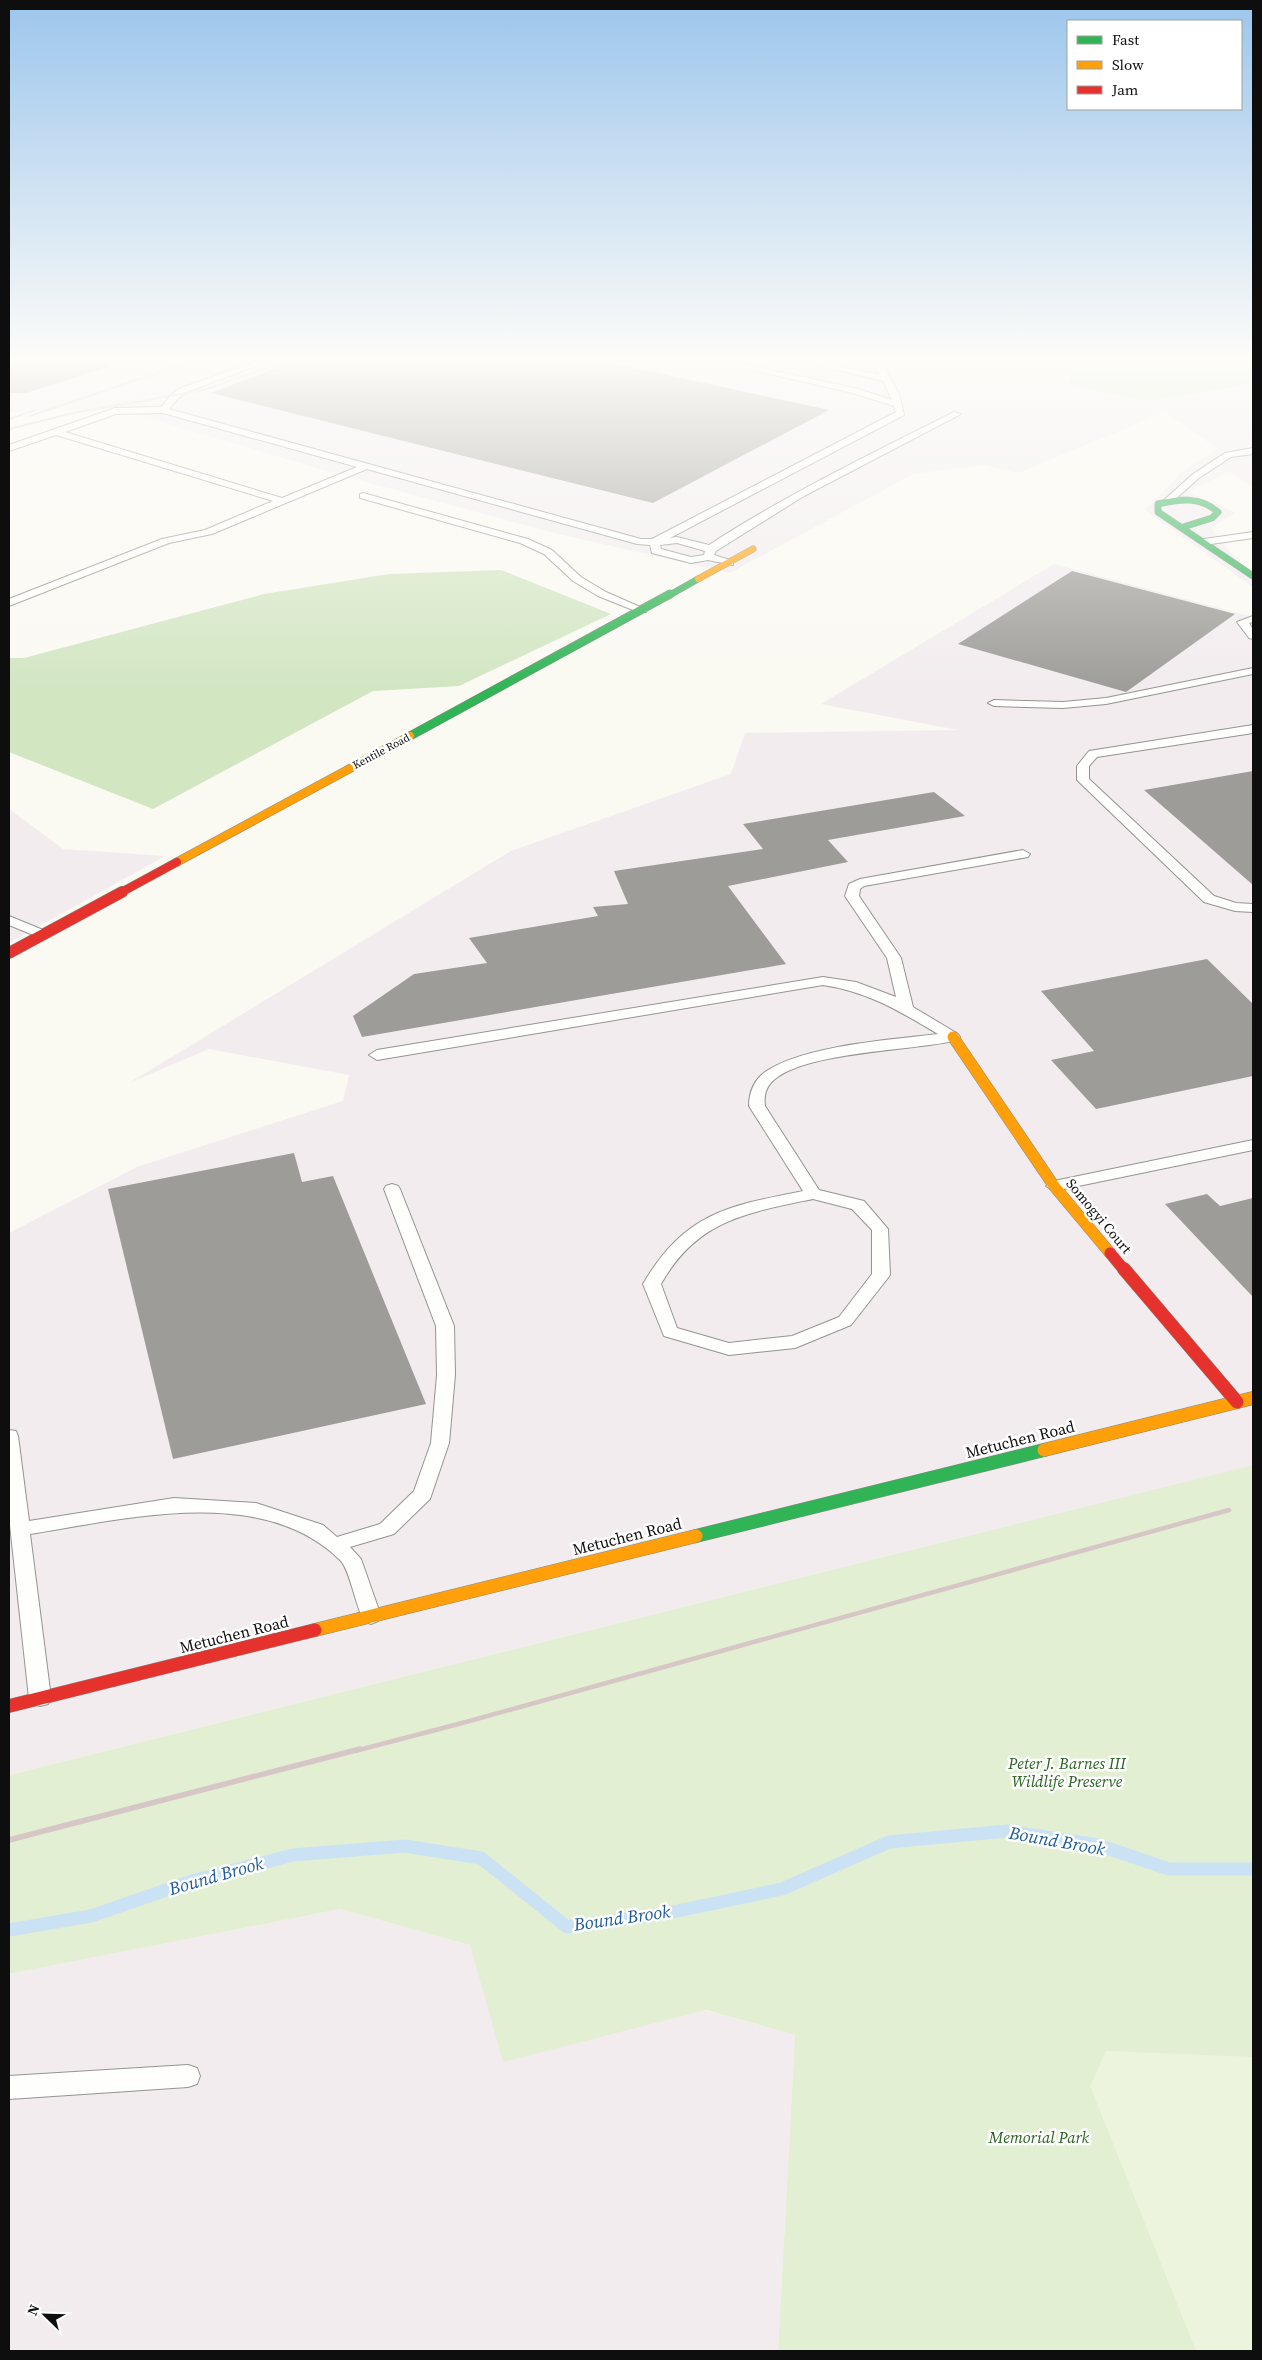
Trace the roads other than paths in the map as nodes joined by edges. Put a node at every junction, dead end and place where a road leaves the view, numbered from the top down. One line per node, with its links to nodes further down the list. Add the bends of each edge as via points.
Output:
1 (185, 471): 8 (lane)
2 (355, 471): 8 (lane)
3 (386, 471): 12 (lane, via 641,542)
4 (793, 471): 12 (lane)
5 (845, 471): 15 (lane, via 740,529)
6 (1203, 471): 9 (lane)
7 (363, 496): 19 (lane, via 524,541 548,552 577,579 602,594)
8 (282, 501): 18 (lane, via 208,532 166,541)
9 (1168, 501): 10 (street, via 1158,504 1158,512); 10 (street, via 1204,502 1216,508 1218,512 1212,518)
10 (1183, 528): 13 (street)
11 (1253, 536): 13 (lane)
12 (654, 542): 15 (lane, via 676,540); 15 (lane, via 656,551 691,560)
13 (1204, 542): 17 (street)
14 (753, 549): 16 (street, Kentile Road)
15 (709, 553): 16 (lane)
16 (728, 563): 19 (street, Kentile Road)
17 (1253, 576)
18 (9, 603)
19 (642, 610): 28 (street, Kentile Road)
20 (1253, 619): 21 (lane, via 1242,622)
21 (1253, 636)
22 (1253, 671): 23 (lane, via 1106,700 1063,705)
23 (994, 703)
24 (1253, 729): 26 (lane, via 1093,754 1083,766 1083,780 1209,899 1234,907)
25 (1023, 854): 30 (lane, via 860,883 854,887 852,896 894,958)
26 (1253, 908)
27 (9, 920): 28 (lane)
28 (43, 935): 29 (street, Kentile Road)
29 (9, 953)
30 (907, 1011): 31 (lane); 32 (lane, via 887,998 851,985 823,981)
31 (953, 1037): 34 (street, Somogyi Court); 36 (lane, via 877,1046 809,1060 770,1076 761,1086 756,1106)
32 (377, 1055)
33 (1253, 1145): 34 (lane)
34 (1054, 1186): 38 (street, Somogyi Court)
35 (392, 1189): 41 (lane, via 446,1326 446,1375 440,1443 423,1494 411,1506 387,1529)
36 (813, 1194): 36 (lane, via 741,1209 700,1226 661,1263 652,1284 670,1332 729,1349 795,1342 845,1321 882,1275 880,1229 858,1205)
37 (1253, 1398): 38 (street, Metuchen Road)
38 (1237, 1402): 42 (street, Metuchen Road)
39 (9, 1436): 40 (lane)
40 (20, 1529): 41 (lane, via 174,1505 256,1510 316,1530); 43 (lane)
41 (334, 1545): 42 (lane, via 350,1559)
42 (371, 1616): 43 (street, Metuchen Road)
43 (40, 1698): 44 (street, Metuchen Road)
44 (9, 1706)
45 (188, 2076): 46 (lane)
46 (9, 2088)

